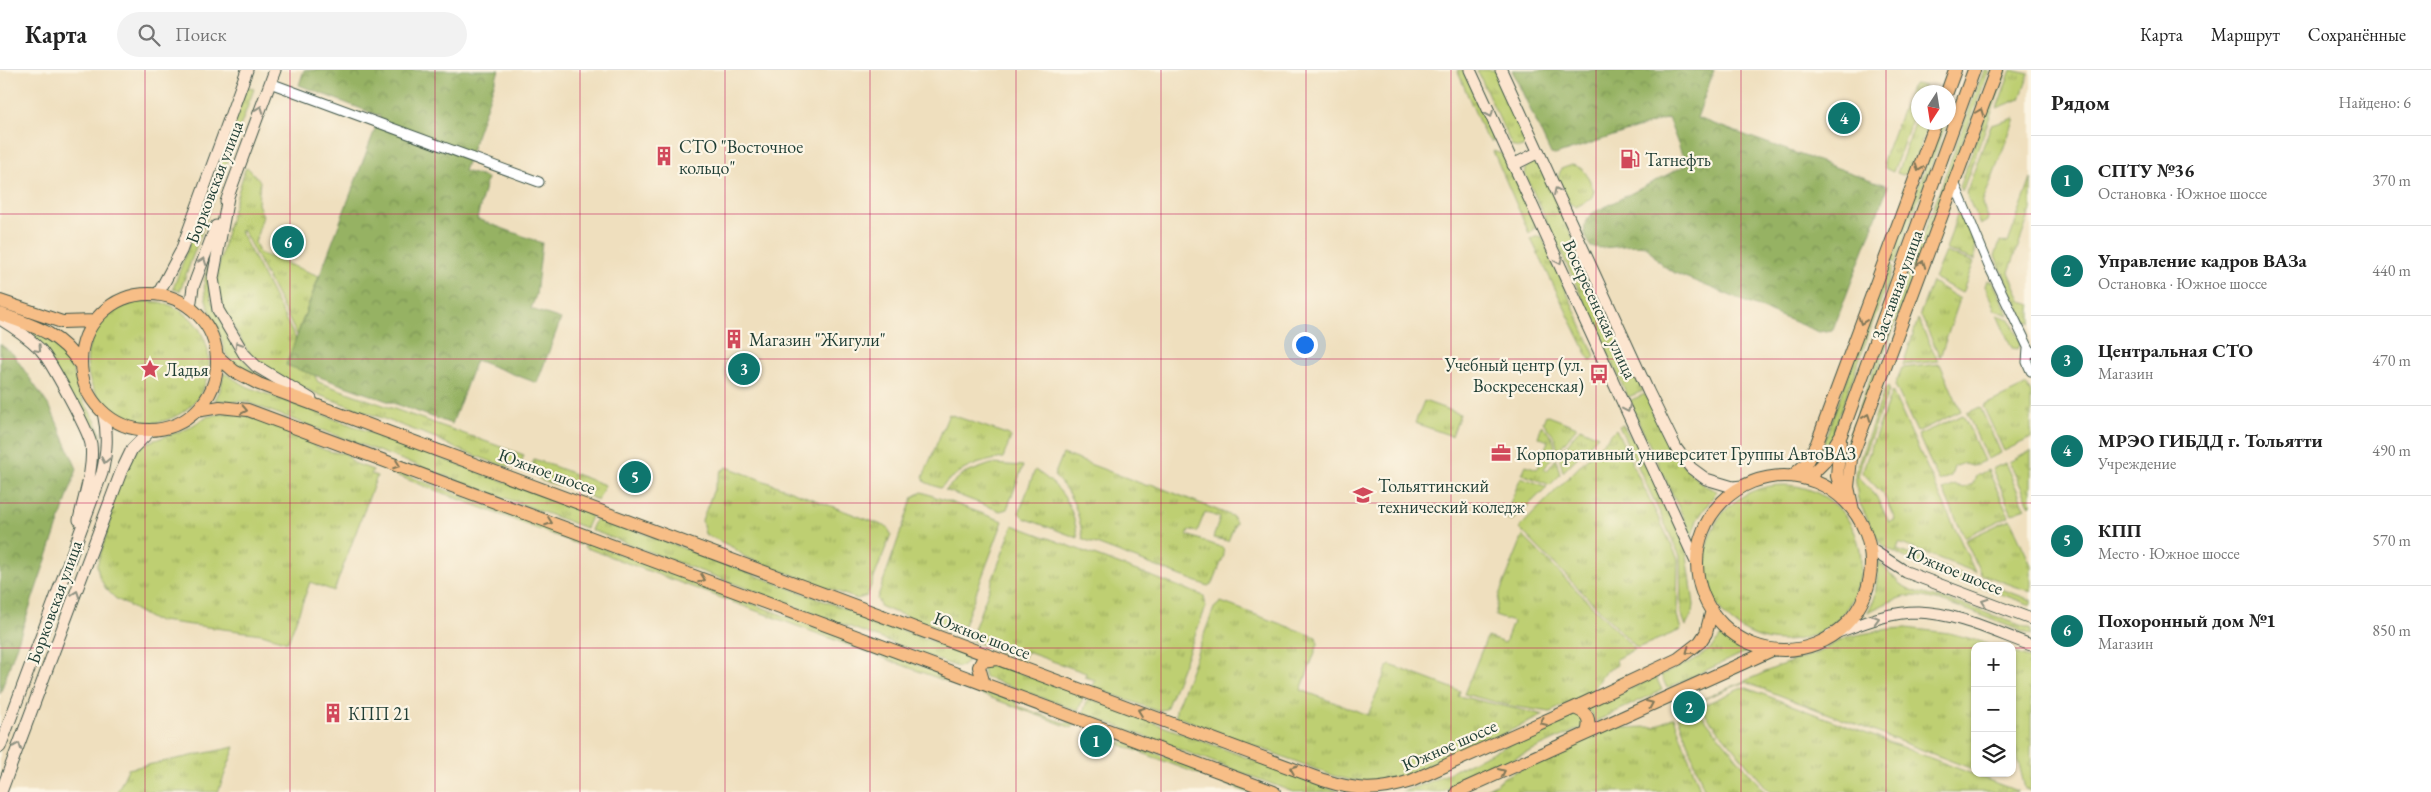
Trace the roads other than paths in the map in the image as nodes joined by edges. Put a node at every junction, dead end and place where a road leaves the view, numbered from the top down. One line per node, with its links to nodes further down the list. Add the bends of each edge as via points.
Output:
1 (247, 70): 18 (main road, Борковская улица, via 180,251)
2 (275, 70): 8 (main road, Борковская улица)
3 (1470, 70): 12 (main road, Воскресенская улица, one-way to 12)
4 (1501, 70): 11 (main road, Воскресенская улица)
5 (1955, 70): 9 (main road)
6 (1974, 70): 32 (main road, Заставная улица)
7 (1996, 70): 13 (main road, Заставная улица, one-way to 7)
8 (270, 83): 14 (street); 15 (main road, Борковская улица, one-way to 8)
9 (1950, 85)
10 (1933, 130): 33 (main road, Заставная улица, one-way to 33, via 1817,443 1805,465)
11 (1539, 152): 12 (main road); 35 (main road, Воскресенская улица, one-way to 11, via 1706,480 1691,468 1676,448)
12 (1513, 165): 40 (main road, Воскресенская улица, one-way to 40)
13 (1954, 181): 16 (main road, Заставная улица); 17 (street)
14 (539, 182)
15 (228, 197): 20 (main road, Борковская улица, one-way to 15, via 193,287); 30 (main road, one-way to 15, via 315,401 256,366 227,327 218,310 213,278)
16 (1945, 204): 17 (street, via 1953,202); 37 (main road, Заставная улица, one-way to 16, via 1848,487 1852,459)
17 (1966, 211): 24 (street)
18 (158, 294): 20 (main road); 23 (main road, via 140,294 120,300)
19 (0, 301): 23 (main road, via 62,322)
20 (190, 308): 25 (main road, via 207,325)
21 (0, 314): 26 (main road, via 50,333 62,341)
22 (0, 319): 39 (main road, one-way to 39, via 23,333 42,351 83,422 90,443 91,462)
23 (94, 321): 26 (main road, via 83,341)
24 (2030, 351): 27 (street, via 2027,362)
25 (217, 356): 28 (main road, via 213,387); 30 (main road, Южное шоссе, via 246,379)
26 (80, 363): 29 (main road, via 84,386)
27 (2031, 371)
28 (196, 411): 31 (main road, via 180,423); 48 (main road, one-way to 48, via 220,407 248,410)
29 (103, 412): 31 (main road, via 124,426); 39 (main road, Борковская улица, one-way to 39, via 108,447)
30 (352, 418): 45 (main road, Южное шоссе)
31 (150, 431): 53 (main road, Борковская улица, one-way to 31, via 121,472 132,449)
32 (1840, 435): 34 (main road, Заставная улица, via 1824,462); 36 (main road, Заставная улица, via 1837,476)
33 (1792, 476): 34 (main road); 35 (main road, via 1768,477)
34 (1807, 479): 36 (main road, via 1835,492)
35 (1742, 486): 40 (main road, via 1724,500 1708,521 1699,544)
36 (1845, 502): 37 (main road)
37 (1855, 514): 38 (main road)
38 (1869, 548): 42 (main road, Южное шоссе, one-way to 38, via 1906,572); 43 (main road, via 1869,574 1860,604 1843,626)
39 (72, 557): 52 (main road, Борковская улица)
40 (1697, 564): 41 (main road)
41 (1712, 610): 46 (main road, via 1729,631); 50 (main road, Южное шоссе, one-way to 50, via 1706,632 1693,649)
42 (2031, 619)
43 (1830, 635): 44 (main road, one-way to 44, via 1875,619 1917,612 1963,620); 46 (main road, via 1794,650)
44 (2031, 645)
45 (969, 648): 47 (main road, Южное шоссе); 48 (main road, via 975,658 974,666)
46 (1772, 650): 51 (main road, one-way to 46)
47 (997, 659): 49 (main road, via 982,662 979,668); 50 (main road, Южное шоссе, one-way to 47, via 1411,781 1388,789 1364,790 1323,780)
48 (960, 675): 49 (main road)
49 (984, 684): 54 (main road)
50 (1574, 708): 51 (main road, via 1587,715)
51 (1587, 733): 55 (main road, one-way to 51)
52 (0, 747)
53 (1, 792)
54 (1274, 792)
55 (1457, 792)

